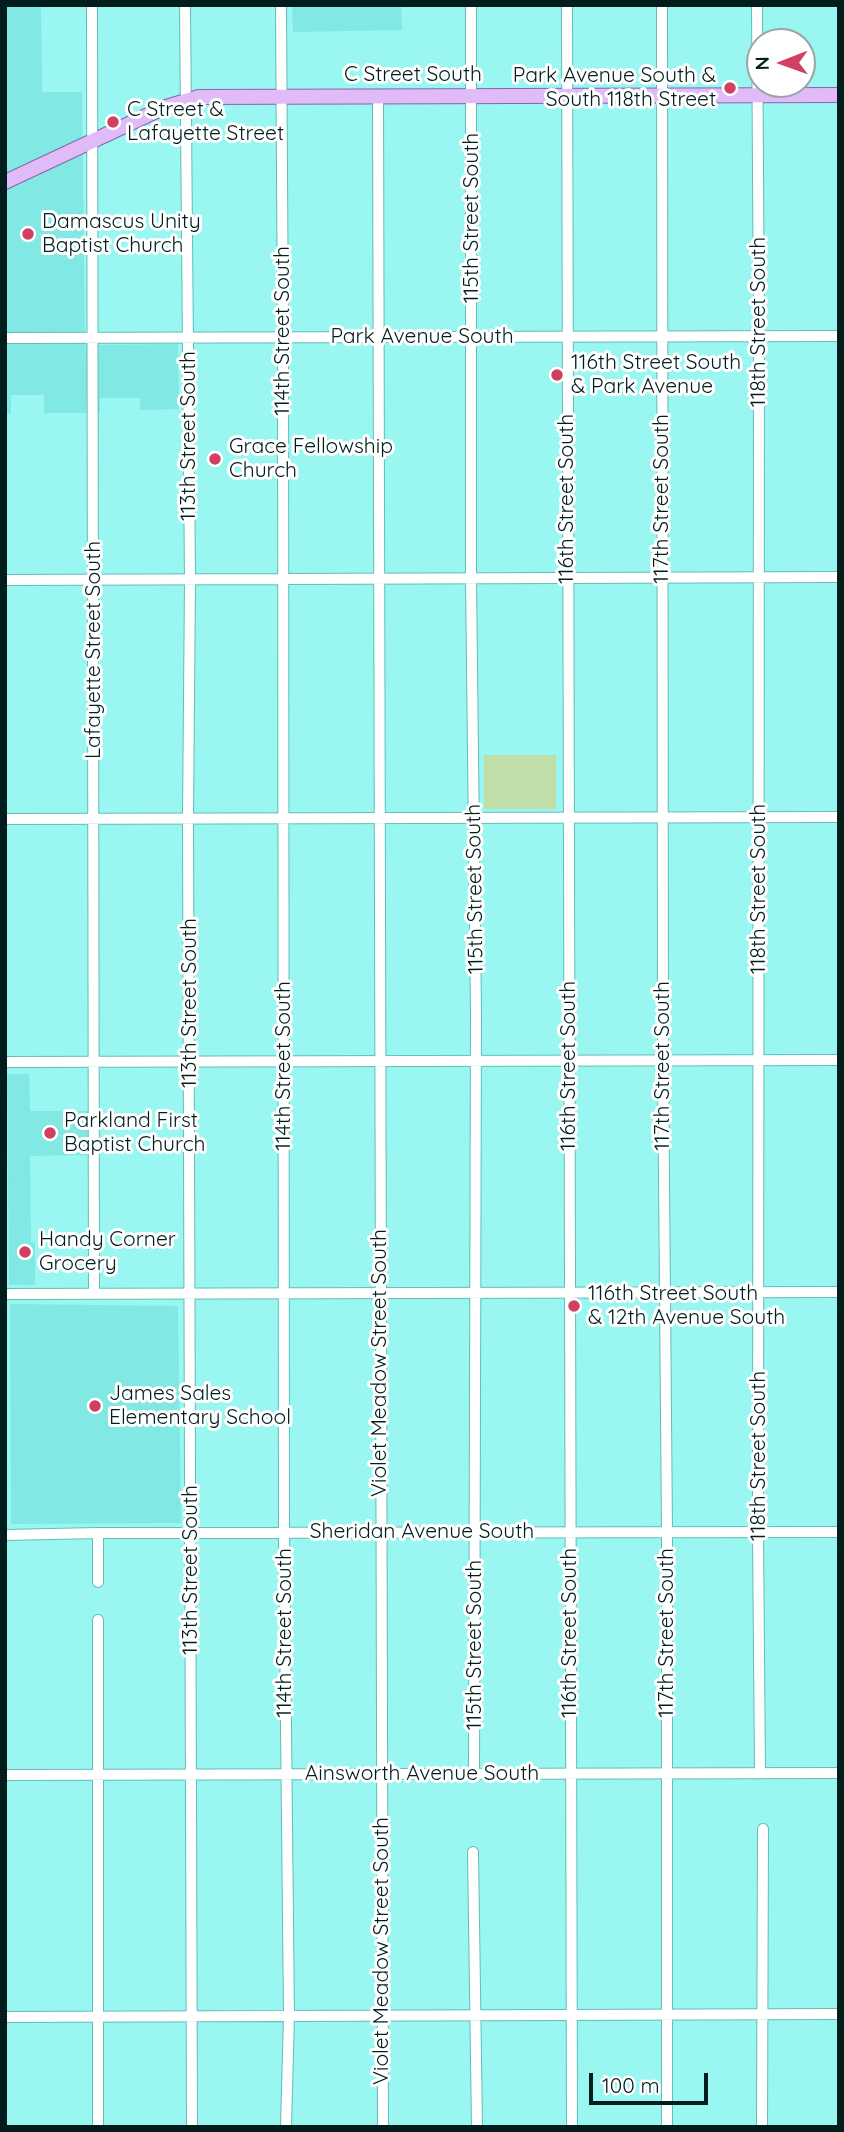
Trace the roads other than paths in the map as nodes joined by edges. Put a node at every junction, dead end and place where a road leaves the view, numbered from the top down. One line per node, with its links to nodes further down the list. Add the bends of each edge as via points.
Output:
1 (92, 5): 19 (street, Lafayette Street South)
2 (185, 5): 18 (street, 113th Street South)
3 (281, 5): 13 (street, 114th Street South)
4 (471, 5): 15 (street, 115th Street South)
5 (567, 5): 16 (street, 116th Street South)
6 (662, 5): 9 (street, 117th Street South)
7 (757, 5): 8 (street, 118th Street South)
8 (757, 28)
9 (663, 95): 10 (main road, C Street South); 16 (main road, C Street South); 21 (street, 117th Street South)
10 (746, 95)
11 (816, 95): 12 (main road, C Street South)
12 (839, 95)
13 (282, 96): 14 (main road, C Street South); 18 (main road, C Street South); 30 (street, 114th Street South)
14 (378, 96): 15 (main road, C Street South); 25 (street, Violet Meadow Street South)
15 (471, 96): 16 (main road, C Street South); 26 (street, 115th Street South)
16 (567, 96): 27 (street, 116th Street South)
17 (757, 98): 22 (street, 118th Street South)
18 (185, 101): 19 (main road, C Street South); 24 (street, 113th Street South)
19 (92, 143): 20 (main road, C Street South); 29 (street, Lafayette Street South)
20 (5, 182)
21 (662, 336): 22 (street, Park Avenue South); 27 (street, Park Avenue South); 31 (street, 117th Street South)
22 (759, 336): 23 (street, Park Avenue South); 32 (street, 118th Street South)
23 (839, 336)
24 (188, 337): 29 (street, Park Avenue South); 30 (street, Park Avenue South); 40 (street, 113th Street South)
25 (379, 337): 26 (street, Park Avenue South); 30 (street, Park Avenue South); 37 (street, Violet Meadow Street South)
26 (472, 337): 27 (street, Park Avenue South); 34 (street, 115th Street South)
27 (568, 337): 35 (street, 116th Street South)
28 (5, 338): 29 (street, Park Avenue South)
29 (93, 338): 39 (street, Lafayette Street South)
30 (284, 338): 36 (street, 114th Street South)
31 (662, 577): 32 (street); 35 (street); 42 (street, 117th Street South)
32 (759, 577): 33 (street); 43 (street, 118th Street South)
33 (839, 577)
34 (471, 578): 35 (street); 37 (street); 41 (street, 115th Street South)
35 (567, 578): 47 (street, 116th Street South)
36 (282, 579): 37 (street); 40 (street); 45 (street, 114th Street South)
37 (379, 579): 46 (street, Violet Meadow Street South)
38 (5, 580): 39 (street)
39 (94, 580): 40 (street); 49 (street, Lafayette Street South)
40 (190, 580): 50 (street, 113th Street South)
41 (474, 817): 46 (street); 47 (street); 56 (street, 115th Street South)
42 (662, 817): 43 (street); 47 (street); 51 (street, 117th Street South)
43 (759, 817): 44 (street); 52 (street, 118th Street South)
44 (839, 817)
45 (284, 818): 46 (street); 50 (street); 54 (street, 114th Street South)
46 (379, 818): 55 (street, Violet Meadow Street South)
47 (568, 818): 57 (street, 116th Street South)
48 (5, 819): 49 (street)
49 (94, 819): 50 (street); 59 (street, Lafayette Street South)
50 (188, 819): 60 (street, 113th Street South)
51 (663, 1060): 52 (street); 57 (street); 67 (street, 117th Street South)
52 (759, 1060): 53 (street); 61 (street, 118th Street South)
53 (839, 1060)
54 (284, 1061): 55 (street); 60 (street); 63 (street, 114th Street South)
55 (380, 1061): 56 (street); 64 (street, Violet Meadow Street South)
56 (476, 1061): 57 (street); 65 (street, 115th Street South)
57 (569, 1061): 66 (street, 116th Street South)
58 (5, 1062): 59 (street)
59 (95, 1062): 60 (street); 69 (street, Lafayette Street South)
60 (190, 1062): 70 (street, 113th Street South)
61 (759, 1292): 62 (street); 67 (street); 79 (street, 118th Street South)
62 (839, 1292)
63 (284, 1293): 64 (street); 70 (street); 71 (street, 114th Street South)
64 (380, 1293): 65 (street); 72 (street, Violet Meadow Street South)
65 (475, 1293): 66 (street); 73 (street, 115th Street South)
66 (569, 1293): 67 (street); 74 (street, 116th Street South)
67 (664, 1293): 75 (street, 117th Street South)
68 (5, 1294): 69 (street)
69 (94, 1294): 70 (street)
70 (190, 1294): 78 (street, 113th Street South)
71 (284, 1532): 72 (street, Sheridan Avenue South); 78 (street, Sheridan Avenue South); 88 (street, 114th Street South)
72 (380, 1532): 73 (street, Sheridan Avenue South); 89 (street, Violet Meadow Street South)
73 (476, 1532): 74 (street, Sheridan Avenue South); 90 (street, 115th Street South)
74 (570, 1532): 75 (street, Sheridan Avenue South); 83 (street, 116th Street South)
75 (667, 1532): 79 (street, Sheridan Avenue South); 84 (street, 117th Street South)
76 (839, 1532): 79 (street, Sheridan Avenue South)
77 (98, 1533): 78 (street, Sheridan Avenue South); 80 (street, Sheridan Avenue South); 81 (street)
78 (191, 1533): 87 (street, 113th Street South)
79 (758, 1533): 85 (street, 118th Street South)
80 (5, 1535)
81 (98, 1583)
82 (98, 1620): 92 (street)
83 (571, 1773): 84 (street, Ainsworth Avenue South); 90 (street, Ainsworth Avenue South); 97 (street, 116th Street South)
84 (667, 1773): 85 (street, Ainsworth Avenue South); 98 (street, 117th Street South)
85 (761, 1773): 86 (street, Ainsworth Avenue South)
86 (839, 1773)
87 (192, 1774): 88 (street, Ainsworth Avenue South); 92 (street, Ainsworth Avenue South); 100 (street, 113th Street South)
88 (285, 1774): 89 (street, Ainsworth Avenue South); 101 (street, 114th Street South)
89 (381, 1774): 90 (street, Ainsworth Avenue South); 102 (street, Violet Meadow Street South)
90 (474, 1774)
91 (5, 1775): 92 (street, Ainsworth Avenue South)
92 (98, 1775): 104 (street)
93 (763, 1829): 99 (street)
94 (472, 1852): 96 (street)
95 (839, 2014): 99 (street)
96 (476, 2015): 97 (street); 102 (street); 109 (street)
97 (572, 2015): 98 (street); 110 (street, 116th Street South)
98 (666, 2015): 99 (street); 111 (street, 117th Street South)
99 (761, 2015): 112 (street)
100 (193, 2016): 101 (street); 104 (street); 106 (street, 113th Street South)
101 (289, 2016): 102 (street); 107 (street, 114th Street South)
102 (383, 2016): 108 (street, Violet Meadow Street South)
103 (5, 2017): 104 (street)
104 (98, 2017): 105 (street)
105 (97, 2127)
106 (192, 2127)
107 (286, 2127)
108 (383, 2127)
109 (477, 2127)
110 (572, 2127)
111 (667, 2127)
112 (762, 2127)

